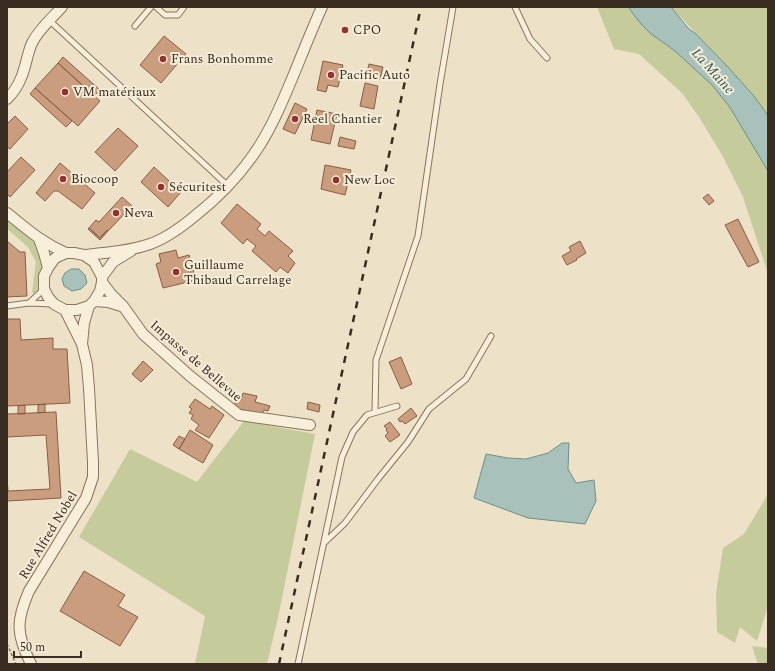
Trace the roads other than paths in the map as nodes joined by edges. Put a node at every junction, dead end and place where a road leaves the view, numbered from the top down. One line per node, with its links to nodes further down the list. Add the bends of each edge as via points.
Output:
1 (62, 7): 8 (street)
2 (151, 7): 9 (lane)
3 (156, 7): 4 (lane, via 165,15 178,14)
4 (184, 7)
5 (322, 7): 12 (street, via 267,133 250,160)
6 (453, 7): 30 (lane, via 418,236 376,360)
7 (515, 7): 10 (lane, via 530,39)
8 (50, 21): 11 (street, via 33,41 21,79); 12 (lane)
9 (135, 26)
10 (547, 58)
11 (7, 99)
12 (228, 186): 15 (street, via 184,224 151,244)
13 (7, 212): 14 (street)
14 (39, 239): 16 (street); 18 (street)
15 (135, 248): 17 (street); 19 (street, via 113,262)
16 (66, 253): 17 (street); 18 (street, via 56,258)
17 (84, 255): 19 (street, via 94,262)
18 (48, 268): 20 (street, via 44,276)
19 (102, 280): 22 (street, via 100,291); 25 (street, Impasse de Bellevue)
20 (44, 289): 21 (lane); 23 (street)
21 (29, 303): 23 (lane); 24 (lane)
22 (92, 303): 25 (street, via 108,302); 26 (street, via 78,310); 28 (street, via 84,324)
23 (54, 304): 26 (street)
24 (7, 306)
25 (123, 306): 31 (street, Impasse de Bellevue, via 147,338 238,416)
26 (65, 310): 28 (street)
27 (491, 336): 32 (lane, via 466,379 429,409 408,442 345,523)
28 (82, 344): 33 (street, Rue Alfred Nobel, via 90,388 93,477 86,498 30,591 20,616 22,642)
29 (397, 406): 30 (lane)
30 (376, 412): 32 (lane, via 366,415 353,432 342,457)
31 (310, 425)
32 (325, 542): 34 (lane)
33 (31, 664)
34 (298, 664)

